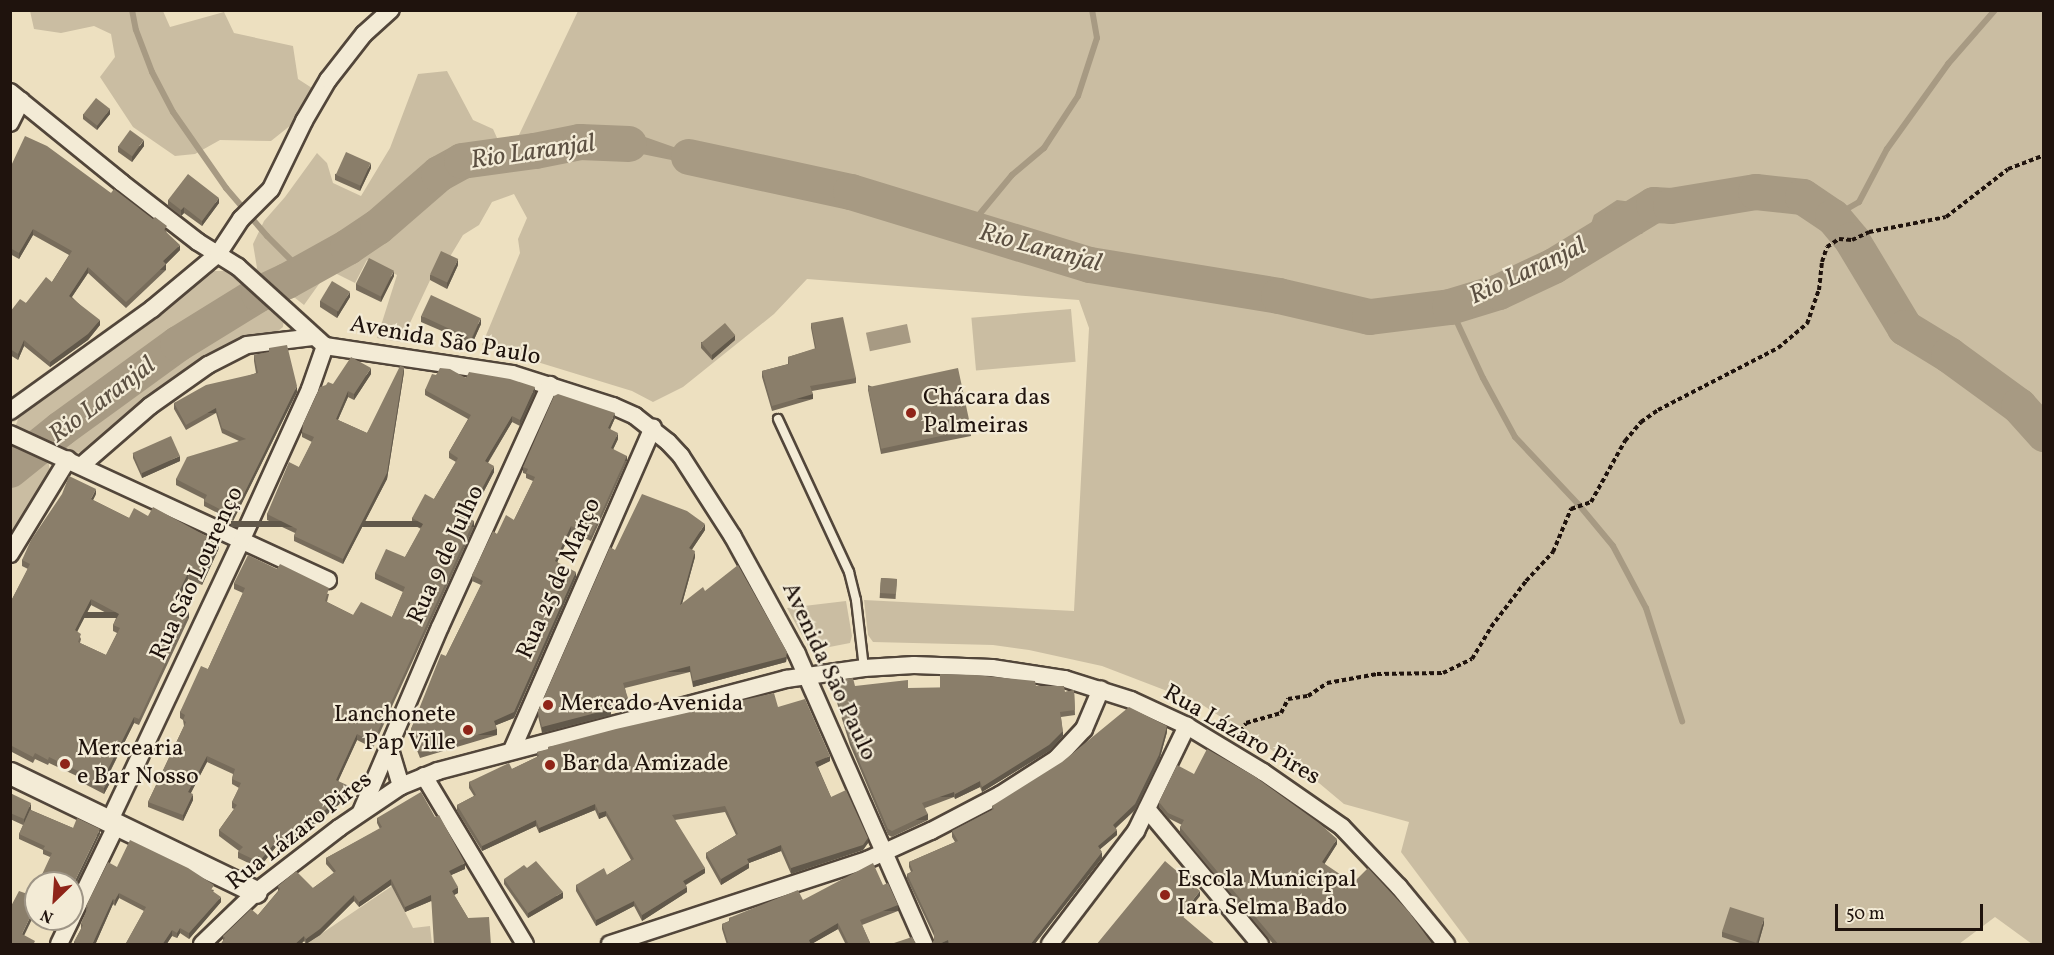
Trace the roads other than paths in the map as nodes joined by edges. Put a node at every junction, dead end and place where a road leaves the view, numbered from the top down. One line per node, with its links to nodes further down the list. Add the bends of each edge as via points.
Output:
1 (391, 10): 4 (street, via 364,34 328,80 280,174 258,205 241,219)
2 (16, 97): 3 (street); 4 (street, Avenida São Paulo)
3 (10, 123)
4 (218, 254): 5 (street, Avenida São Paulo, via 276,300); 7 (street, via 152,309)
5 (319, 341): 6 (street, Avenida São Paulo, via 495,370); 11 (street, via 247,345 208,364); 12 (street, Rua São Lourenço, via 310,389)
6 (550, 385): 9 (street, Avenida São Paulo, via 613,406); 19 (street, Rua 9 de Julho)
7 (10, 411)
8 (778, 419): 15 (lane, via 849,572)
9 (653, 428): 16 (street, Avenida São Paulo, via 681,456 733,537); 20 (street, Rua 25 de Março)
10 (11, 434): 11 (street)
11 (68, 459): 12 (street); 13 (street)
12 (242, 539): 14 (street); 26 (street, Rua São Lourenço)
13 (10, 554)
14 (328, 580)
15 (864, 668): 16 (street, Rua Lázaro Pires); 17 (street, Rua Lázaro Pires, via 992,668 1065,679)
16 (807, 676): 20 (street, Rua Lázaro Pires); 27 (street, Avenida São Paulo)
17 (1101, 689): 18 (street, Rua Lázaro Pires); 27 (street, via 1084,729 1056,759 983,804)
18 (1187, 726): 24 (street); 38 (street, Rua Lázaro Pires, via 1342,827 1399,887)
19 (389, 747): 23 (street); 25 (street, Rua 9 de Julho)
20 (512, 750): 22 (street, Rua Lázaro Pires)
21 (10, 773): 26 (street)
22 (424, 776): 23 (street, Rua Lázaro Pires); 33 (street)
23 (401, 786): 25 (street, Rua Lázaro Pires)
24 (1147, 809): 36 (street, via 1137,831); 37 (street)
25 (361, 812): 29 (street, Rua Lázaro Pires)
26 (113, 822): 28 (street, Rua São Lourenço); 29 (street)
27 (882, 853): 34 (street); 35 (street, Avenida São Paulo)
28 (84, 890)
29 (256, 892): 32 (street, Rua Lázaro Pires)
30 (66, 931): 31 (street, Rua São Lourenço)
31 (59, 945)
32 (202, 945)
33 (525, 945)
34 (610, 945)
35 (924, 945)
36 (1050, 945)
37 (1260, 945)
38 (1446, 945)

